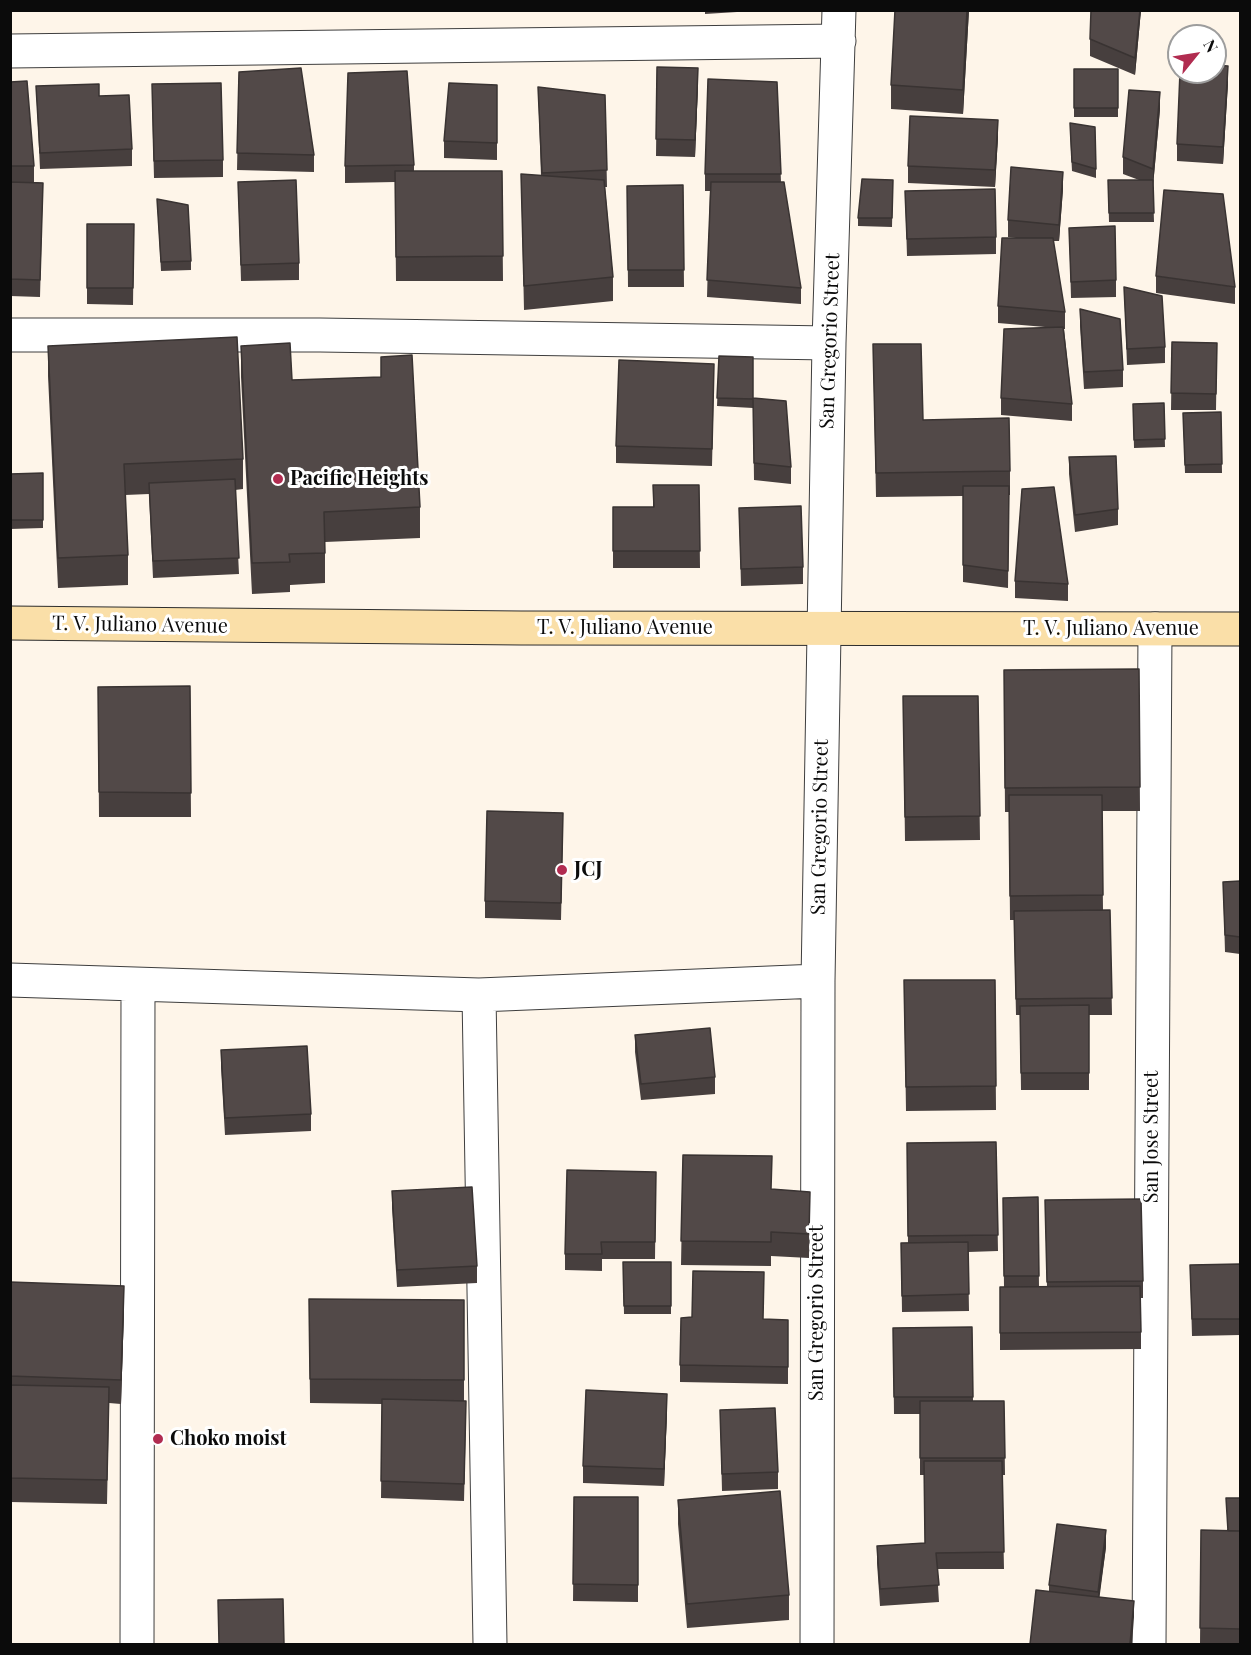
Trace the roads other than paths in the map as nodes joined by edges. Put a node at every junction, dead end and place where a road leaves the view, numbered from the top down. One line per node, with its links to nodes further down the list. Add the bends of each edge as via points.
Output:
1 (839, 26): 2 (street); 4 (street, San Gregorio Street)
2 (10, 51)
3 (10, 335): 4 (street, via 320,335)
4 (829, 343): 6 (street, San Gregorio Street)
5 (10, 623): 6 (main road, T. V. Juliano Avenue)
6 (824, 628): 7 (main road, T. V. Juliano Avenue); 10 (street, San Gregorio Street)
7 (1155, 629): 8 (main road, T. V. Juliano Avenue); 16 (street, San Jose Street)
8 (1240, 629)
9 (10, 980): 11 (street)
10 (818, 981): 12 (street); 15 (street, San Gregorio Street)
11 (138, 986): 12 (street); 13 (street)
12 (479, 995): 14 (street)
13 (137, 1644)
14 (490, 1644)
15 (817, 1644)
16 (1149, 1644)

